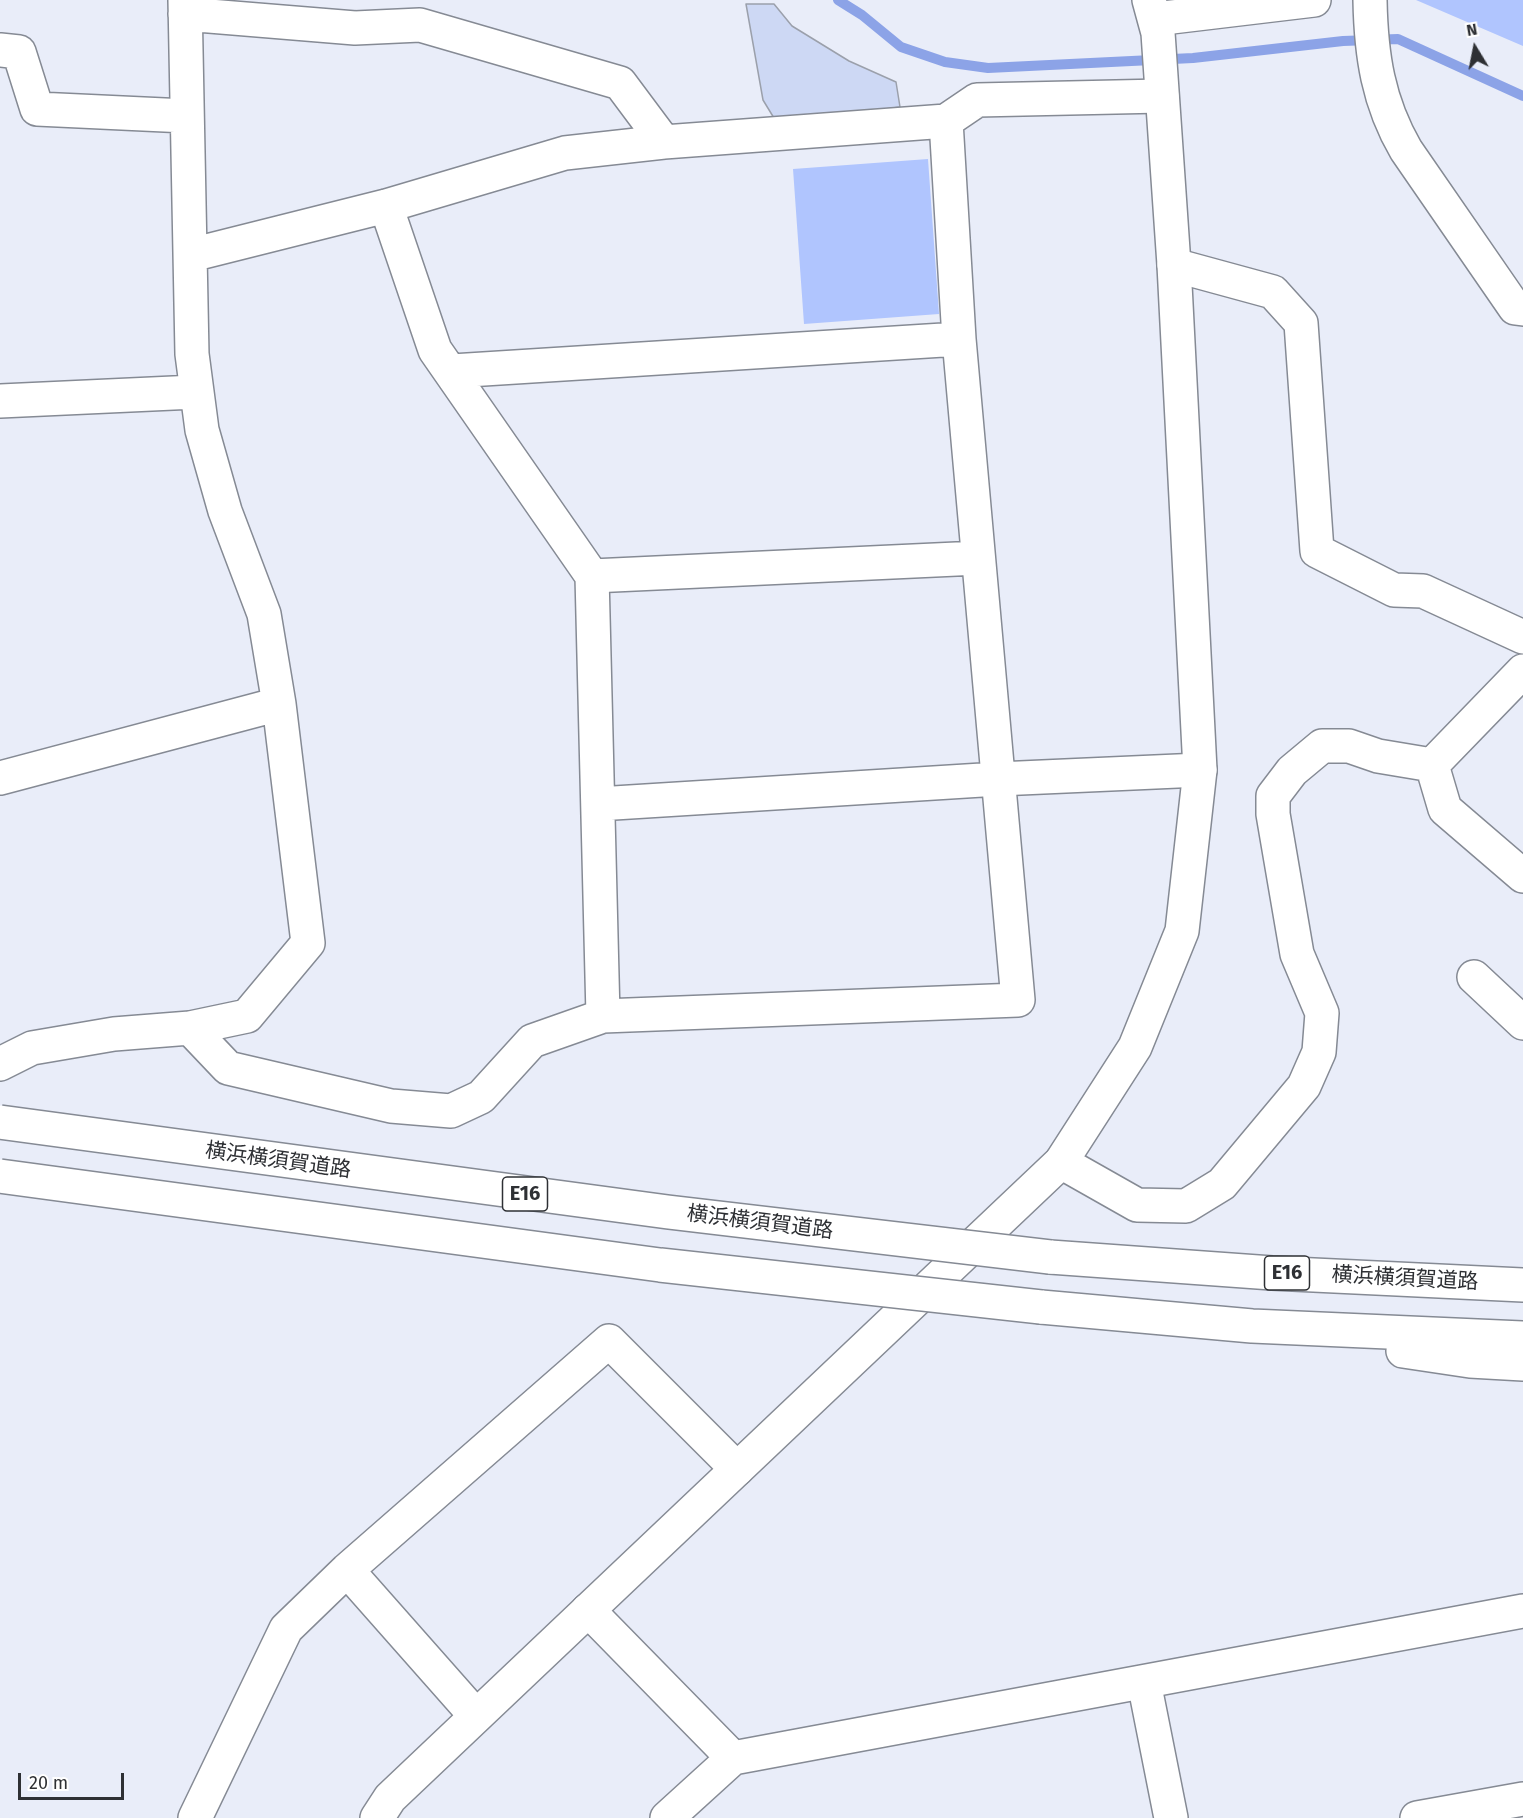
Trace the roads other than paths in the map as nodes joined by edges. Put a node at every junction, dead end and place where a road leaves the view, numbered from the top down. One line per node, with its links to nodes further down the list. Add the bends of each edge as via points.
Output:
1 (1314, 0): 4 (main road)
2 (185, 7): 7 (main road); 9 (main road, via 355,28 420,25 620,83)
3 (1370, 7): 13 (main road, via 1372,58 1390,124 1515,308)
4 (1154, 17): 6 (main road)
5 (0, 50): 7 (main road, via 19,52 37,109)
6 (1161, 87): 8 (main road, via 977,100); 12 (main road)
7 (186, 116): 11 (main road)
8 (946, 121): 9 (main road); 14 (main road)
9 (664, 142): 10 (main road, via 565,153)
10 (386, 206): 11 (main road); 15 (main road, via 435,350)
11 (191, 255): 16 (main road)
12 (1174, 265): 20 (main road, via 1273,292 1301,323 1317,551 1394,590 1423,591); 24 (main road)
13 (1523, 309)
14 (958, 339): 15 (main road); 18 (main road)
15 (452, 371): 19 (main road)
16 (195, 392): 17 (main road); 22 (main road, via 225,511 264,614)
17 (0, 401)
18 (978, 558): 19 (main road); 26 (main road)
19 (592, 576): 27 (main road)
20 (1523, 638)
21 (1523, 671): 23 (main road)
22 (279, 704): 25 (main road); 32 (main road, via 308,943 247,1016)
23 (1432, 765): 28 (main road, via 1445,809); 35 (main road, via 1377,756 1349,746 1322,747 1292,771 1273,796 1297,954 1322,1013 1319,1052 1304,1086 1222,1184 1186,1206 1137,1205)
24 (1200, 770): 26 (main road); 35 (main road, via 1182,932 1136,1047)
25 (0, 778)
26 (998, 779): 27 (main road); 30 (main road, via 1018,1000)
27 (598, 804): 30 (main road)
28 (1523, 876)
29 (1474, 977): 31 (main road)
30 (603, 1016): 32 (main road, via 532,1041 481,1097 451,1111 391,1106 228,1068)
31 (1523, 1023)
32 (190, 1028): 33 (main road, via 114,1034 32,1048)
33 (0, 1064)
34 (0, 1122): 37 (main road, 横浜横須賀道路 / E16, bridge, via 668,1212 1050,1257)
35 (1060, 1162): 41 (main road)
36 (0, 1176): 38 (main road, bridge, via 660,1265)
37 (1523, 1285)
38 (1252, 1326): 39 (main road); 40 (main road, via 1470,1361)
39 (1523, 1338)
40 (1523, 1364)
41 (737, 1469): 42 (main road, via 609,1341); 43 (main road)
42 (347, 1570): 46 (main road); 49 (main road, via 286,1629)
43 (588, 1610): 46 (main road); 47 (main road)
44 (1523, 1611): 45 (main road)
45 (1144, 1682): 47 (main road); 52 (main road)
46 (476, 1716): 50 (main road, via 390,1798)
47 (733, 1758): 51 (main road)
48 (1523, 1799): 53 (main road)
49 (195, 1818)
50 (377, 1818)
51 (667, 1818)
52 (1171, 1818)
53 (1418, 1818)

